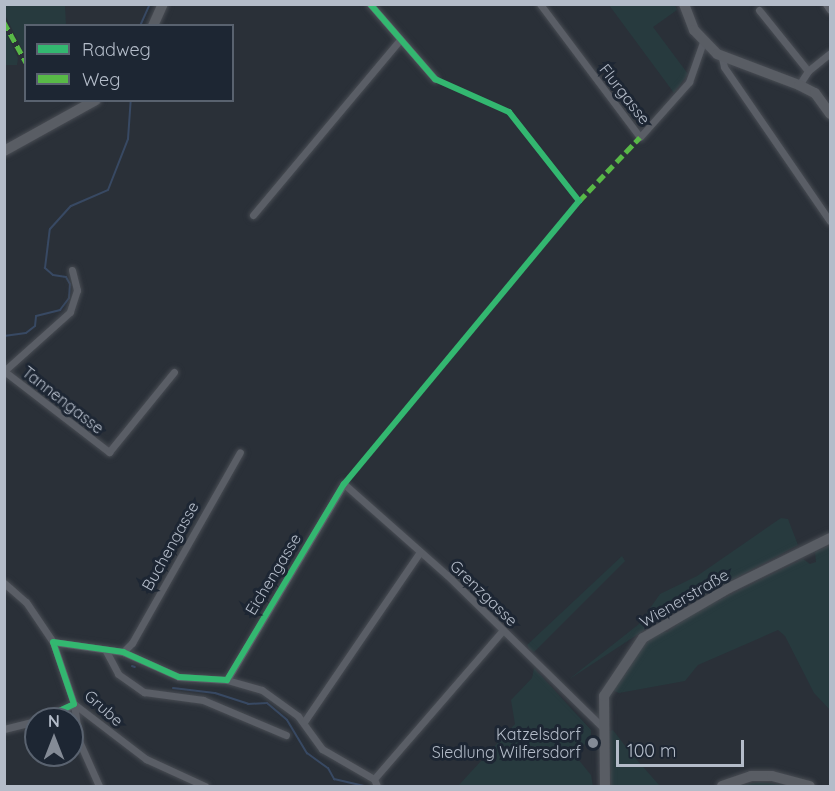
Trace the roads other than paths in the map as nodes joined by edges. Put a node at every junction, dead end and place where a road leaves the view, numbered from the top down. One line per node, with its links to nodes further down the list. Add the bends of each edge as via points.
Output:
1 (163, 4): 8 (street)
2 (370, 4): 9 (street)
3 (540, 4): 10 (street, Flurgasse, via 640,137 689,82)
4 (684, 4): 10 (street)
5 (826, 4): 7 (street)
6 (759, 10): 13 (street)
7 (831, 10)
8 (154, 24)
9 (400, 40): 14 (street); 19 (street, via 301,164)
10 (704, 42): 12 (street)
11 (831, 53): 13 (street)
12 (722, 58): 15 (street); 20 (street, via 724,67)
13 (808, 71): 15 (street)
14 (435, 79)
15 (800, 85): 17 (street, via 815,93)
16 (92, 102): 18 (street)
17 (831, 114)
18 (4, 151)
19 (254, 215)
20 (831, 221)
21 (72, 270): 22 (street, via 77,290 70,312)
22 (4, 371): 23 (street, Tannengasse, via 109,452)
23 (174, 372)
24 (240, 452): 32 (street, Buchengasse, via 132,643)
25 (344, 483): 27 (street, Grenzgasse); 33 (street, Eichengasse)
26 (831, 538): 38 (street, Wienerstraße, via 729,588 643,638 604,696)
27 (420, 552): 29 (street, Grenzgasse); 36 (street)
28 (4, 583): 30 (street, Grube, via 26,602)
29 (503, 630): 38 (street, Grenzgasse); 41 (street)
30 (53, 642): 31 (street); 34 (street, Grube)
31 (106, 651): 32 (street); 40 (street, via 118,674 144,692 203,700)
32 (123, 652): 33 (street, via 180,677)
33 (227, 680): 36 (street, via 261,690 285,703)
34 (74, 704): 35 (street); 42 (street, via 79,741); 43 (street, Grube, via 146,759)
35 (68, 707)
36 (304, 722): 41 (street, via 322,749)
37 (24, 724): 39 (street)
38 (602, 727): 44 (street, Wienerstraße)
39 (4, 729)
40 (286, 735)
41 (375, 783)
42 (99, 786)
43 (205, 786)
44 (605, 786)
45 (722, 786): 46 (street, via 751,776 772,776)
46 (810, 786)

